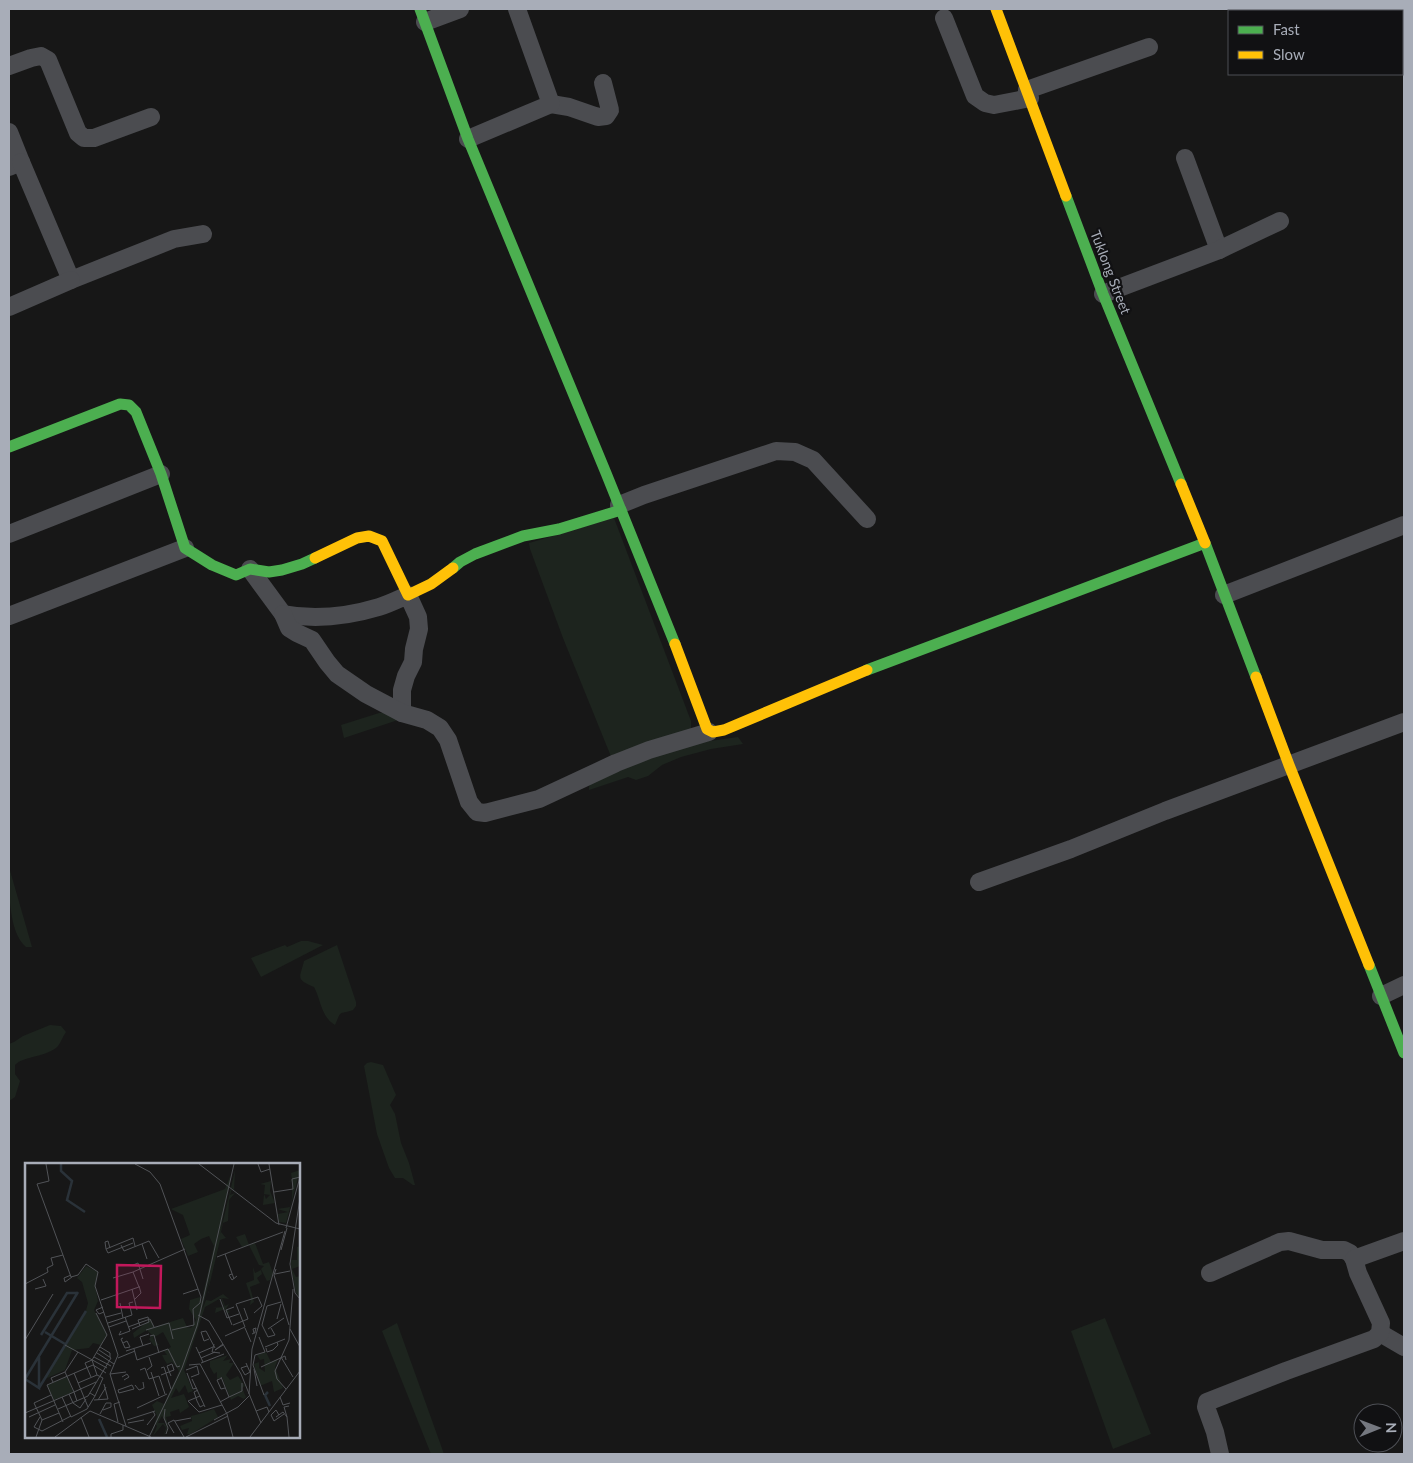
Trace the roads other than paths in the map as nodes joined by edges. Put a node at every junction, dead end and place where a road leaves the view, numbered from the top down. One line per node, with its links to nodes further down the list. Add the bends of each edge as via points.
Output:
1 (460, 9): 4 (street)
2 (517, 9): 10 (street)
3 (996, 9): 9 (street, Tuklong Street)
4 (422, 15): 13 (street)
5 (944, 18): 9 (street, via 975,96 994,105)
6 (1149, 47): 9 (street)
7 (9, 66): 11 (street, via 41,56 48,60 78,133 84,138 94,138)
8 (604, 83): 10 (street, via 610,110 606,116 598,117)
9 (1029, 94): 20 (street, Tuklong Street)
10 (551, 104): 13 (street)
11 (151, 116)
12 (9, 132): 15 (street)
13 (468, 138): 24 (street)
14 (1185, 158): 18 (street)
15 (15, 165): 19 (street)
16 (1280, 221): 18 (street)
17 (203, 234): 19 (street, via 174,238)
18 (1219, 250): 20 (street)
19 (71, 280): 21 (street)
20 (1103, 294): 28 (street, Tuklong Street)
21 (9, 307)
22 (9, 446): 23 (street, via 120,404 129,405 136,412)
23 (161, 474): 27 (street); 29 (street)
24 (620, 508): 25 (street, via 776,451 795,452 813,460); 31 (street, via 560,530 524,536 474,554); 37 (street)
25 (867, 519)
26 (1404, 525): 32 (street)
27 (9, 534)
28 (1205, 543): 32 (street, Tuklong Street); 37 (street, via 870,669 724,730)
29 (185, 548): 30 (street, via 236,575); 34 (street)
30 (250, 569): 31 (street, via 282,570 357,538 369,536 382,541); 33 (street)
31 (408, 595): 33 (street, via 380,607 333,616); 35 (street, via 418,617 419,629 413,662 402,690)
32 (1224, 595): 38 (street, Tuklong Street)
33 (283, 614): 35 (street, via 289,628 312,640 337,674)
34 (9, 616)
35 (402, 713): 37 (street, via 427,720 445,734 469,802 480,813 539,800 616,763)
36 (1404, 722): 38 (street)
37 (709, 732)
38 (1289, 765): 39 (street); 41 (street, Tuklong Street)
39 (979, 882)
40 (1404, 985): 41 (street)
41 (1381, 996): 42 (street, Tuklong Street)
42 (1404, 1053)
43 (1404, 1241): 44 (street)
44 (1354, 1259): 45 (street, via 1344,1250 1322,1250 1289,1240); 46 (street, via 1381,1322)
45 (1210, 1274)
46 (1380, 1333): 47 (street); 48 (street, via 1374,1339 1207,1402)
47 (1404, 1347)
48 (1220, 1454)

